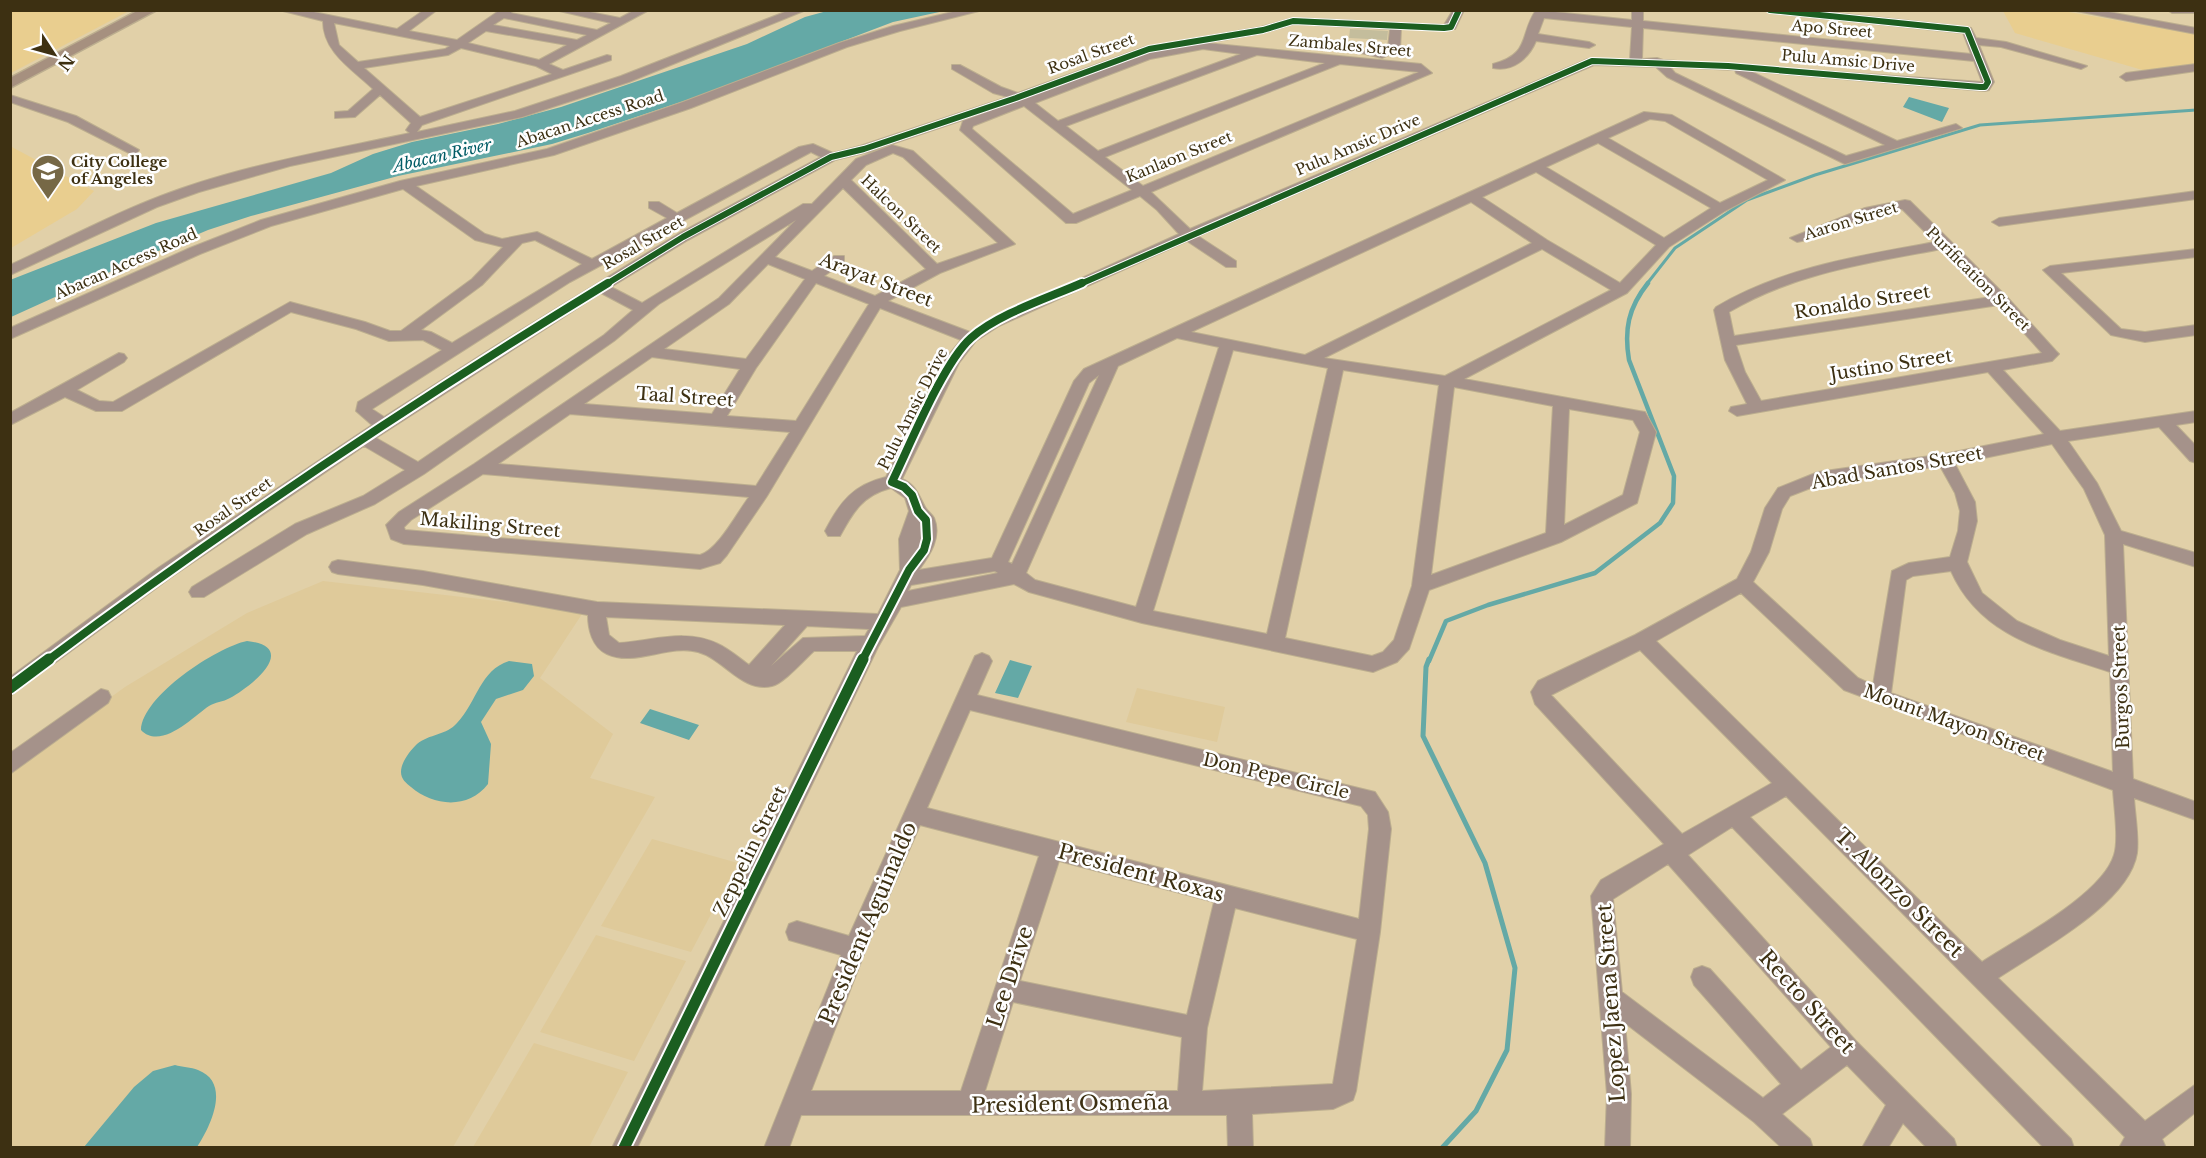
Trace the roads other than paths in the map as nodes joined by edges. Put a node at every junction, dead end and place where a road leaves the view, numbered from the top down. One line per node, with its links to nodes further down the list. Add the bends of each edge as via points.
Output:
1 (150, 10): 53 (main road)
2 (284, 10): 19 (street)
3 (432, 10): 27 (street)
4 (560, 10): 21 (street)
5 (801, 10): 90 (street, Abacan Access Road, via 625,79 518,114 288,162 186,192)
6 (978, 10): 69 (street, Abacan Access Road, via 843,45 550,152)
7 (1384, 10): 22 (street)
8 (1459, 10): 24 (street, Rosal Street, via 1451,27)
9 (1638, 10): 23 (street)
10 (1770, 10): 30 (street)
11 (2076, 10): 26 (street)
12 (2172, 10): 13 (street)
13 (2193, 10)
14 (644, 11): 21 (street)
15 (505, 12): 25 (street); 28 (street)
16 (1541, 12): 23 (street, Apo Street); 31 (street)
17 (1332, 16): 20 (street, Rosal Street); 22 (street, Rosal Street)
18 (1265, 17): 20 (street)
19 (329, 20): 27 (street); 43 (street, via 328,36 333,46)
20 (1293, 21): 29 (street, Rosal Street, via 1263,30)
21 (623, 22): 28 (street)
22 (1376, 25): 24 (street, Rosal Street)
23 (1636, 25): 38 (street, Apo Street); 39 (street)
24 (1396, 26): 29 (street, via 1394,50 1382,55)
25 (484, 27): 32 (street); 33 (street)
26 (2196, 31)
27 (397, 34): 32 (street)
28 (599, 34): 33 (street)
29 (1222, 35): 56 (street, Rosal Street, via 1149,49)
30 (1969, 36): 36 (street); 38 (street)
31 (1533, 37): 34 (street); 44 (street, via 1517,62)
32 (459, 44): 42 (street); 43 (street, via 444,53)
33 (579, 44): 42 (street)
34 (1589, 45)
35 (1254, 53): 41 (street, Zambales Street); 56 (street, Zambales Street, via 1203,46 1147,56); 59 (street)
36 (2038, 54): 46 (street); 50 (street)
37 (607, 58): 51 (street)
38 (1978, 58): 45 (street, Pulu Amsic Drive, via 1988,82 1985,87)
39 (1636, 60): 40 (street, Pulu Amsic Drive); 78 (street, Pulu Amsic Drive, via 1587,62)
40 (1657, 61): 45 (street, Pulu Amsic Drive); 62 (street, via 1671,75 1845,160)
41 (1340, 62): 48 (street, Zambales Street); 65 (street)
42 (540, 64): 51 (street)
43 (355, 66): 54 (street)
44 (1497, 66)
45 (1728, 66): 62 (street)
46 (2081, 66)
47 (956, 67): 56 (street)
48 (1421, 67): 70 (street, Kanlaon Street, via 1426,73 1408,82)
49 (2196, 68): 52 (street)
50 (2042, 70)
51 (563, 74): 54 (street, via 415,126)
52 (2126, 77)
53 (10, 84)
54 (381, 88): 57 (street, via 351,114)
55 (10, 98): 64 (street, via 72,119)
56 (1021, 99): 58 (street, Zambales Street); 59 (street); 63 (street, Rosal Street)
57 (339, 115)
58 (967, 124): 70 (street, Kanlaon Street, via 966,130 1071,220)
59 (1058, 125): 65 (street)
60 (1956, 128): 62 (street)
61 (1598, 138): 67 (street); 75 (street); 75 (street, via 1648,115 1668,118 1778,180)
62 (1896, 145)
63 (864, 149): 66 (street, Rosal Street); 96 (street, via 810,205)
64 (133, 150)
65 (1096, 156): 70 (street)
66 (831, 157): 76 (street, via 813,148 803,150); 92 (street, Rosal Street)
67 (1536, 166): 72 (street); 82 (street)
68 (844, 181): 85 (street, Makiling Street); 89 (street, Halcon Street); 89 (street, Makiling Street, via 868,158 892,149 908,154 1008,244)
69 (405, 183): 80 (street, via 480,237 502,243); 99 (street, Abacan Access Road, via 230,236)
70 (1141, 191): 78 (street)
71 (2196, 195): 77 (street)
72 (1472, 196): 81 (street); 98 (street)
73 (1905, 204): 79 (street, Aaron Street, via 1870,211); 83 (street, Purification Street)
74 (654, 205): 76 (street)
75 (1720, 208): 82 (street)
76 (676, 218): 87 (street)
77 (1999, 222)
78 (1188, 235): 88 (street); 101 (street, Pulu Amsic Drive, via 994,323)
79 (1797, 237)
80 (518, 239): 87 (street, via 547,239); 100 (street, via 477,282)
81 (1542, 243): 93 (street); 109 (street)
82 (1664, 244): 93 (street)
83 (1944, 244): 95 (street, Purification Street); 102 (street, via 1825,267 1772,282 1721,310)
84 (2196, 253): 97 (street, via 2050,270 2116,332 2127,337)
85 (767, 259): 91 (street, Arayat Street); 105 (street, Makiling Street, via 724,300)
86 (839, 259): 91 (street)
87 (592, 264): 104 (street)
88 (1231, 264)
89 (935, 270): 94 (street)
90 (10, 271)
91 (813, 277): 94 (street, Arayat Street); 110 (street)
92 (600, 286): 96 (street); 123 (street, Rosal Street)
93 (1622, 290): 113 (street)
94 (878, 300): 101 (street, Arayat Street); 124 (street, Makiling Street)
95 (2002, 300): 102 (street, Ronaldo Street); 106 (street, Purification Street)
96 (644, 310): 130 (street, via 590,352)
97 (2196, 330)
98 (1173, 333): 103 (street); 108 (street)
99 (10, 334)
100 (405, 335): 104 (street, via 426,335); 114 (street, via 389,336 290,307 116,407 96,406)
101 (971, 338): 131 (street, Pulu Amsic Drive, via 952,361)
102 (1727, 342): 116 (street, via 1741,387)
103 (1227, 346): 109 (street); 148 (street)
104 (453, 350): 123 (street, via 364,406 364,411)
105 (650, 352): 110 (street); 117 (street, Makiling Street)
106 (2050, 354): 112 (street, Justino Street)
107 (119, 358): 114 (street)
108 (1113, 360): 138 (street, via 1082,381); 141 (street)
109 (1307, 360): 111 (street)
110 (750, 365): 120 (street)
111 (1336, 365): 113 (street); 153 (street)
112 (1994, 369): 116 (street, Justino Street); 125 (street, Burgos Street)
113 (1447, 381): 115 (street); 144 (street)
114 (65, 390): 121 (street)
115 (1562, 403): 135 (street); 135 (street, via 1639,416 1648,432 1631,500)
116 (1756, 406): 118 (street, Justino Street)
117 (566, 408): 120 (street, Taal Street); 129 (street, Makiling Street)
118 (1737, 411)
119 (2196, 416): 122 (street, Abad Santos Street)
120 (717, 419): 124 (street, Taal Street)
121 (10, 420)
122 (2163, 421): 125 (street, Abad Santos Street); 127 (street)
123 (384, 425): 126 (street, Rosal Street)
124 (801, 427): 132 (street, Makiling Street)
125 (2059, 437): 128 (street, Abad Santos Street); 134 (street, Burgos Street, via 2100,499)
126 (364, 438): 130 (street); 157 (street, Rosal Street, via 164,573)
127 (2196, 457)
128 (1944, 460): 137 (street, via 1962,485 1967,502 1969,521); 143 (street, Abad Santos Street, via 1818,478 1784,492)
129 (480, 468): 132 (street); 132 (street, Makiling Street, via 405,516 395,525 397,534 700,562 714,558 721,550)
130 (418, 470): 145 (street, via 369,500 301,529)
131 (892, 482): 133 (street, via 872,486 856,495); 140 (street, Pulu Amsic Drive, via 912,495 918,511 912,519)
132 (761, 492)
133 (834, 531)
134 (2114, 535): 136 (street); 155 (street, Burgos Street)
135 (1555, 537): 144 (street)
136 (2196, 560)
137 (1958, 562): 155 (street, via 1968,588 1998,618 2019,631); 159 (street, via 1910,570 1898,576)
138 (998, 564): 141 (street); 142 (street)
139 (338, 567): 147 (street)
140 (907, 575): 142 (street); 146 (street, Zeppelin Street)
141 (1015, 577): 142 (street); 148 (street, via 1029,585)
142 (967, 578): 146 (street)
143 (1743, 584): 151 (street); 159 (street, Mount Mayon Street, via 1851,684)
144 (1421, 586): 153 (street, via 1402,644 1390,657 1373,664)
145 (198, 592)
146 (895, 601): 150 (street, Zeppelin Street)
147 (597, 609): 149 (street); 156 (street, via 600,636 611,649 692,643 718,652)
148 (1142, 616): 153 (street)
149 (802, 619): 150 (street); 156 (street)
150 (882, 622): 152 (street, Zeppelin Street)
151 (1642, 640): 162 (street, T. Alonzo Street); 168 (street, Recto Street, via 1545,687 1541,693)
152 (870, 644): 156 (street, via 810,643 770,679); 189 (street, Zeppelin Street)
153 (1274, 645)
154 (981, 661): 160 (street, President Aguinaldo)
155 (2119, 667): 163 (street, Burgos Street)
156 (751, 676)
157 (10, 687)
158 (101, 697): 161 (street)
159 (1881, 697): 163 (street, Mount Mayon Street)
160 (963, 700): 165 (street, President Aguinaldo); 171 (street, Don Pepe Circle, via 1368,798 1378,812 1380,829)
161 (10, 765)
162 (1789, 784): 166 (street, Lopez Jaena Street); 173 (street, T. Alonzo Street)
163 (2125, 786): 164 (street, Mount Mayon Street); 173 (street, Burgos Street, via 2126,854 2113,881 2088,905)
164 (2196, 811)
165 (913, 814): 167 (street, President Roxas); 172 (street, President Aguinaldo)
166 (1736, 817): 168 (street, Lopez Jaena Street); 196 (street)
167 (1052, 849): 169 (street, President Roxas); 175 (street, Lee Drive)
168 (1676, 850): 176 (street, Lopez Jaena Street, via 1609,887 1602,896); 178 (street, Recto Street)
169 (1227, 896): 171 (street, President Roxas); 177 (street)
170 (797, 932): 172 (street)
171 (1370, 932): 180 (street, Don Pepe Circle)
172 (855, 948): 183 (street, President Aguinaldo)
173 (1982, 975): 188 (street, T. Alonzo Street)
174 (1702, 977): 179 (street)
175 (1006, 989): 177 (street); 186 (street, Lee Drive)
176 (1611, 998): 187 (street); 192 (street, Lopez Jaena Street, via 1619,1094)
177 (1195, 1028): 182 (street)
178 (1848, 1049): 179 (street); 185 (street, Recto Street)
179 (1798, 1085): 187 (street)
180 (1344, 1091): 184 (street, President Osmeña, via 1333,1097)
181 (2196, 1096): 188 (street)
182 (1189, 1102): 184 (street, President Osmeña); 186 (street, President Osmeña)
183 (795, 1103): 186 (street, President Osmeña); 190 (street, President Aguinaldo)
184 (1239, 1103): 191 (street)
185 (1901, 1103): 194 (street); 195 (street, Recto Street)
186 (968, 1105)
187 (1763, 1113): 193 (street)
188 (2143, 1144)
189 (624, 1148)
190 (776, 1148)
191 (1241, 1148)
192 (1617, 1148)
193 (1801, 1148)
194 (1874, 1148)
195 (1945, 1148)
196 (2062, 1148)

